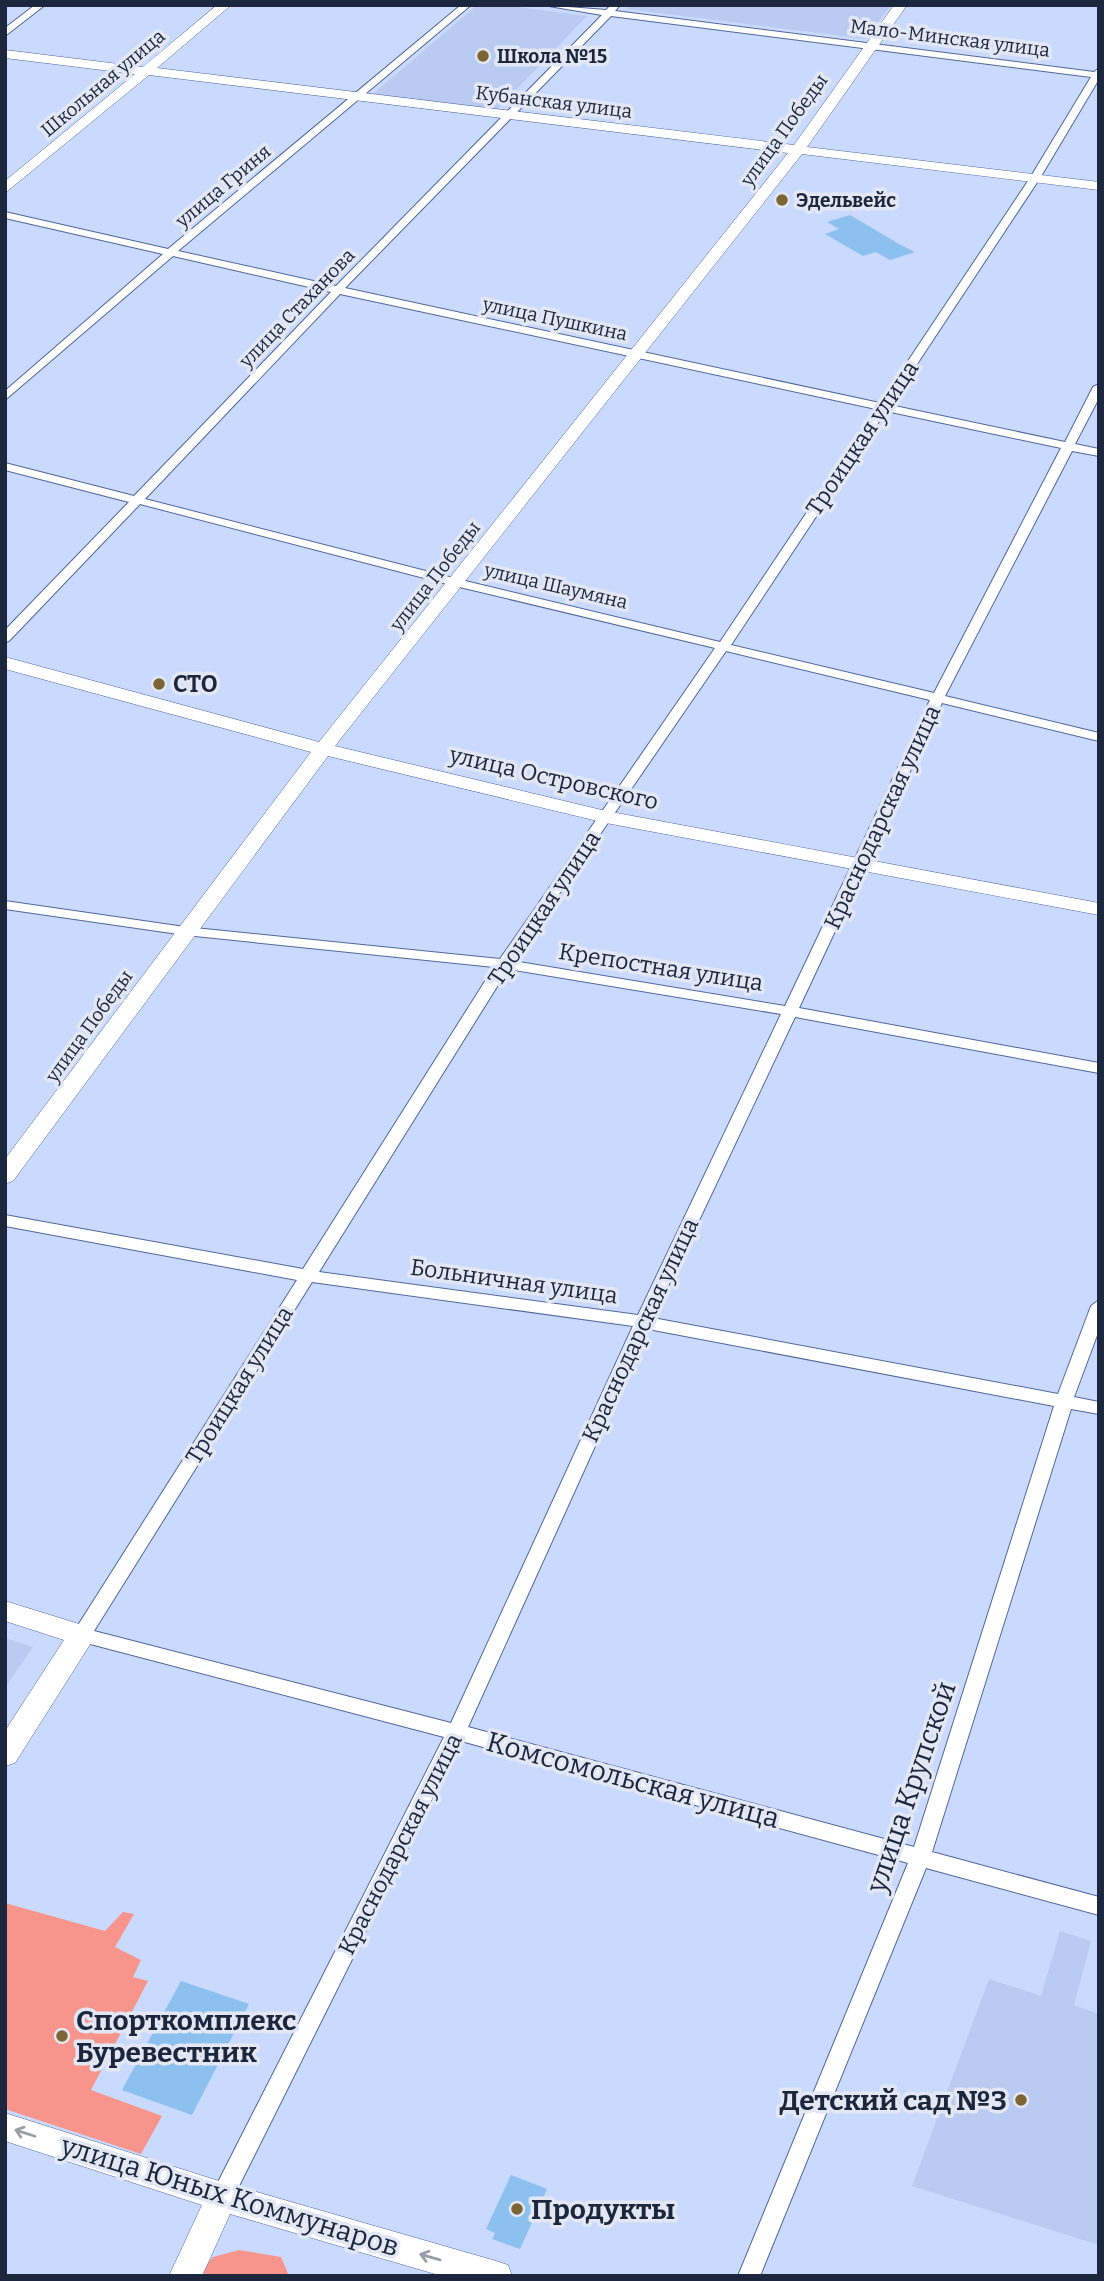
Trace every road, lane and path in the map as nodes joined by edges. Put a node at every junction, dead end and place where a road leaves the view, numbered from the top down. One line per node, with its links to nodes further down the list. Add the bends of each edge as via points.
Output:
1 (41, 5): 7 (street)
2 (226, 5): 11 (street, Школьная улица)
3 (467, 5): 12 (street, улица Гриня)
4 (547, 5): 6 (street, Мало-Минская улица)
5 (901, 5): 8 (street, улица Победы)
6 (613, 9): 8 (street, Мало-Минская улица); 13 (street, улица Стаханова)
7 (5, 33)
8 (872, 45): 10 (street, Мало-Минская улица); 14 (street, улица Победы)
9 (5, 54): 11 (street, Кубанская улица)
10 (1098, 73): 15 (street, Троицкая улица)
11 (145, 74): 12 (street, Кубанская улица); 17 (street, Школьная улица)
12 (355, 98): 13 (street, Кубанская улица); 19 (street, улица Гриня)
13 (511, 117): 14 (street, Кубанская улица); 20 (street, улица Стаханова)
14 (797, 151): 15 (street, Кубанская улица); 21 (street, улица Победы)
15 (1035, 178): 16 (street, Кубанская улица); 24 (street, Троицкая улица)
16 (1099, 186)
17 (5, 189)
18 (5, 215): 19 (street, улица Пушкина)
19 (172, 251): 20 (street, улица Пушкина); 23 (street, улица Гриня)
20 (338, 290): 21 (street, улица Пушкина); 28 (street, улица Стаханова)
21 (638, 355): 24 (street, улица Пушкина); 29 (street, улица Победы)
22 (1099, 387): 25 (street, Краснодарская улица)
23 (5, 397)
24 (881, 408): 25 (street, улица Пушкина); 31 (street, Троицкая улица)
25 (1068, 447): 26 (street, улица Пушкина); 33 (street, Краснодарская улица)
26 (1099, 453)
27 (5, 466): 28 (street, улица Шаумяна)
28 (136, 501): 29 (street, улица Шаумяна); 30 (street, улица Стаханова)
29 (455, 582): 31 (street, улица Шаумяна); 35 (street, улица Победы)
30 (5, 638)
31 (724, 645): 33 (street, улица Шаумяна); 36 (street, Троицкая улица)
32 (5, 663): 35 (street, улица Островского)
33 (938, 698): 34 (street, улица Шаумяна); 37 (street, Краснодарская улица)
34 (1099, 737)
35 (323, 749): 36 (street, улица Островского); 40 (street, улица Победы)
36 (606, 817): 37 (street, улица Островского); 41 (street, Троицкая улица)
37 (861, 865): 39 (street, улица Островского); 42 (street, Краснодарская улица)
38 (5, 905): 40 (street, Крепостная улица)
39 (1099, 909)
40 (185, 931): 41 (street, Крепостная улица); 44 (street, улица Победы)
41 (504, 964): 42 (street, Крепостная улица); 46 (street, Троицкая улица)
42 (788, 1011): 43 (street, Крепостная улица); 48 (street, Краснодарская улица)
43 (1099, 1068)
44 (5, 1175)
45 (5, 1220): 46 (street, Больничная улица)
46 (307, 1276): 48 (street, Больничная улица); 52 (street, Троицкая улица)
47 (1099, 1306): 49 (street, улица Крупской)
48 (643, 1322): 49 (street, Больничная улица); 53 (street, Краснодарская улица)
49 (1064, 1402): 50 (street, Больничная улица); 55 (street, улица Крупской)
50 (1099, 1408)
51 (5, 1611): 52 (street, Комсомольская улица)
52 (82, 1635): 53 (street, Комсомольская улица); 54 (street, Троицкая улица)
53 (456, 1732): 55 (street, Комсомольская улица); 58 (street, Краснодарская улица)
54 (5, 1755)
55 (920, 1859): 56 (street, Комсомольская улица); 61 (street, улица Крупской)
56 (1099, 1906)
57 (5, 2126): 58 (street, улица Юных Коммунаров, one-way to 57)
58 (222, 2197): 59 (street, Краснодарская улица); 60 (street, улица Юных Коммунаров, one-way to 58)
59 (185, 2276)
60 (496, 2276)
61 (749, 2276)

